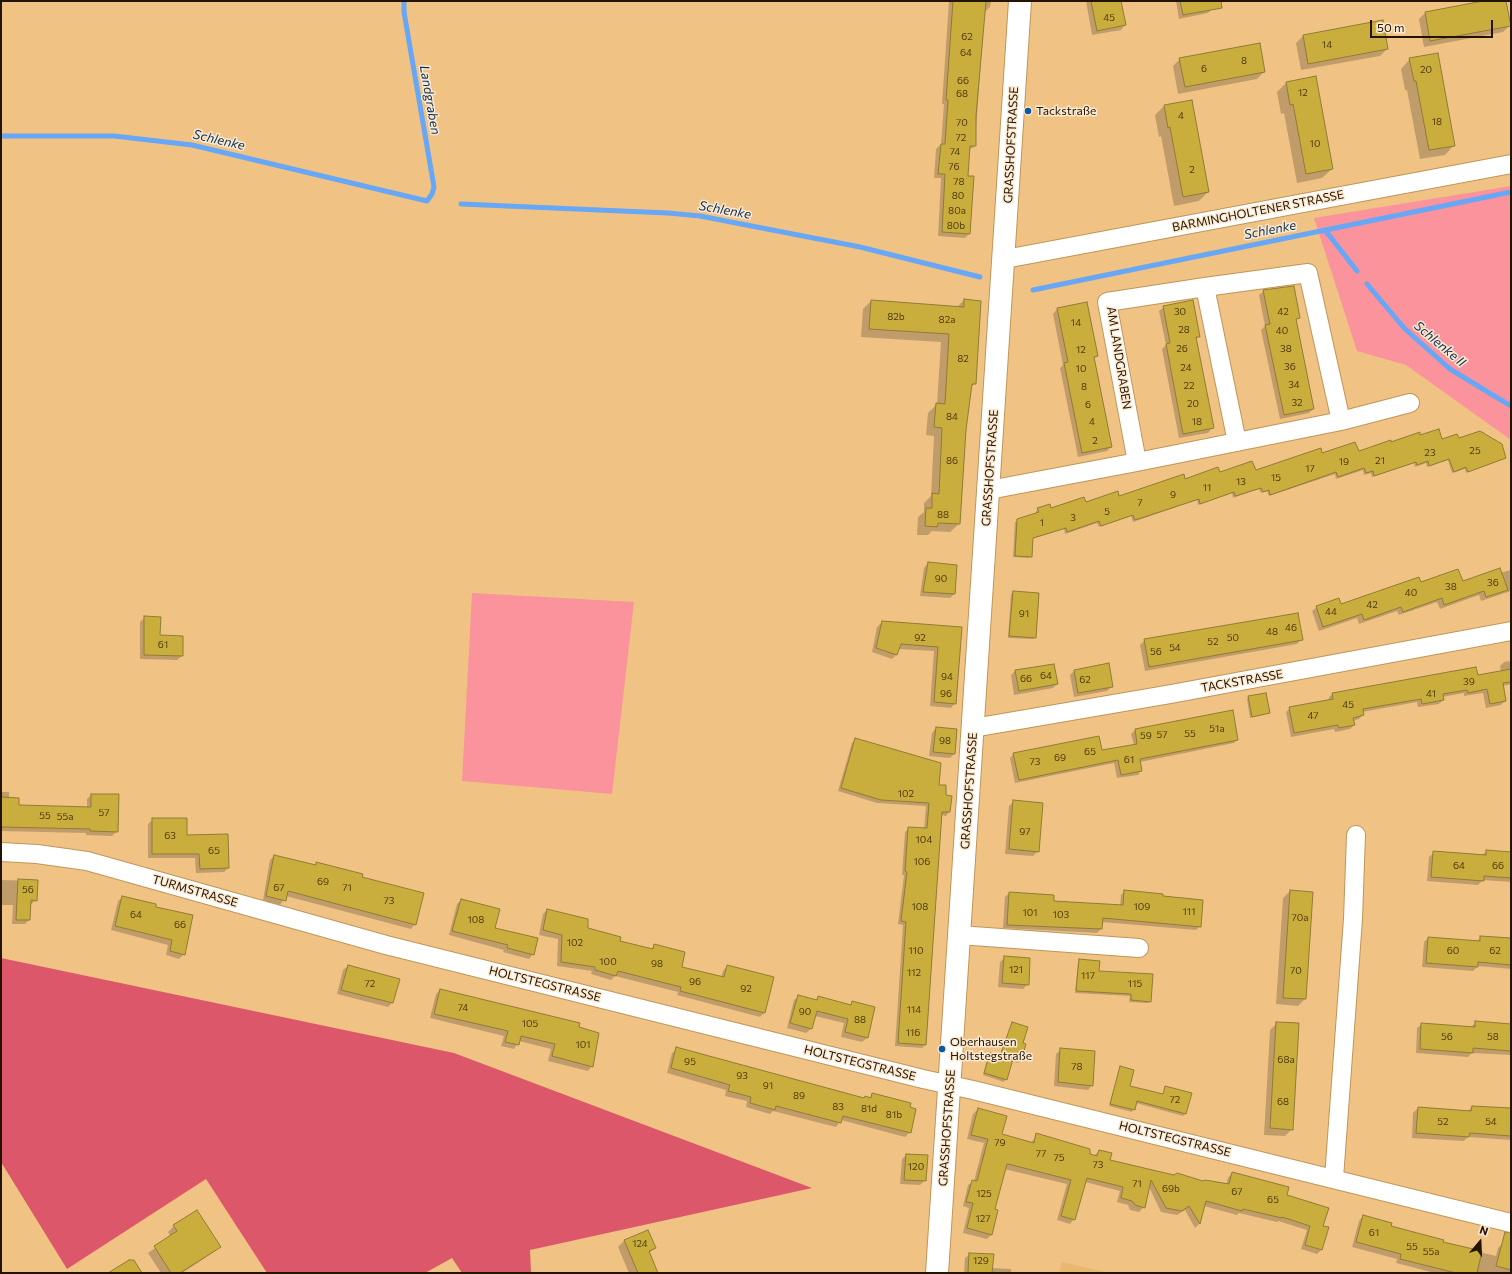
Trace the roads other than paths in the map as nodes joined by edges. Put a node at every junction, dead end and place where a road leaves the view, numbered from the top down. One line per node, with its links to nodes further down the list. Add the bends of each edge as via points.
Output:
1 (1020, 1): 3 (street, GRASSHOFSTRASSE)
2 (1511, 164): 3 (street, BARMINGHOLTENER STRASSE)
3 (1005, 259): 9 (street, GRASSHOFSTRASSE)
4 (1206, 287): 6 (street, AM LANDGRABEN, via 1308,273); 7 (street); 8 (street, AM LANDGRABEN, via 1107,302)
5 (1410, 403): 6 (street)
6 (1341, 421): 7 (street)
7 (1237, 442): 8 (street)
8 (1137, 462): 9 (street)
9 (989, 490): 11 (street, GRASSHOFSTRASSE)
10 (1511, 631): 11 (street, TACKSTRASSE)
11 (973, 728): 14 (street, GRASSHOFSTRASSE)
12 (1356, 835): 18 (street, via 1354,919)
13 (1, 852): 15 (street, TURMSTRASSE, via 87,861)
14 (959, 935): 16 (street); 17 (street, GRASSHOFSTRASSE)
15 (386, 945): 17 (street, HOLTSTEGSTRASSE)
16 (1139, 948)
17 (950, 1085): 18 (street, HOLTSTEGSTRASSE); 20 (street, GRASSHOFSTRASSE)
18 (1334, 1178): 19 (street, HOLTSTEGSTRASSE)
19 (1511, 1223)
20 (937, 1273)

